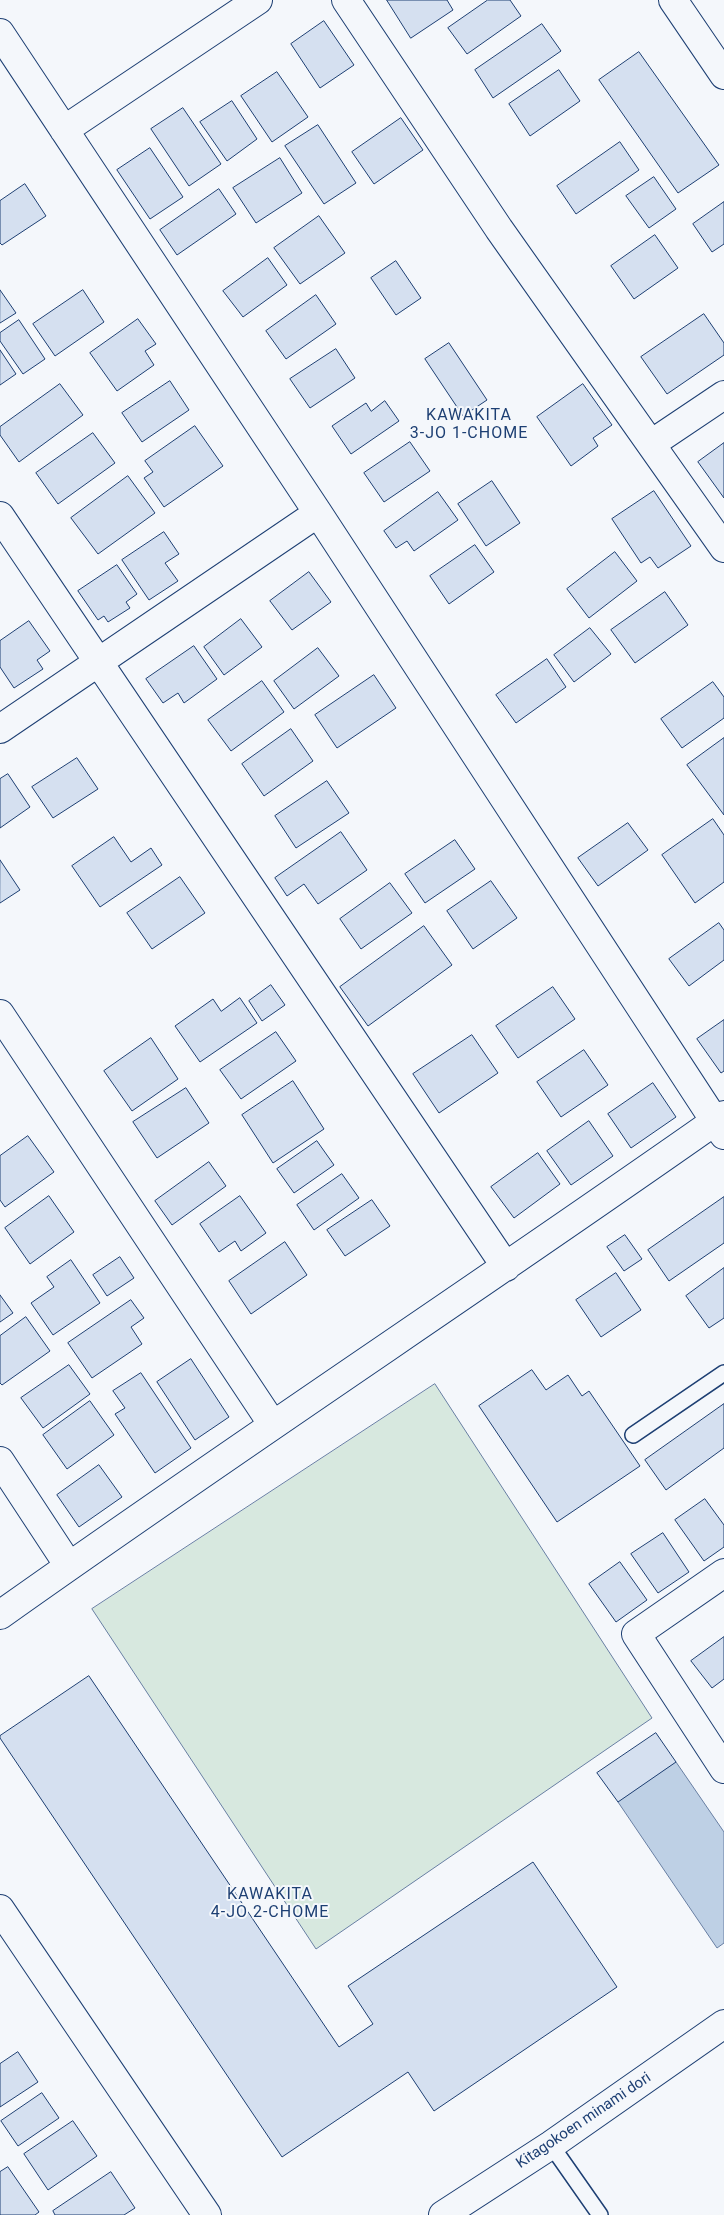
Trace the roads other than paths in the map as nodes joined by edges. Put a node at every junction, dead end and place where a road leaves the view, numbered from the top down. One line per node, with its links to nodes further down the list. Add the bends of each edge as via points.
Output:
1 (258, 0): 6 (street)
2 (346, 0): 8 (street, via 500,229)
3 (673, 0): 5 (street)
4 (0, 32): 6 (street)
5 (724, 75)
6 (64, 130): 9 (street)
7 (724, 395): 8 (street)
8 (651, 444): 11 (street)
9 (318, 513): 12 (street); 15 (street)
10 (0, 516): 12 (street)
11 (724, 548)
12 (99, 663): 13 (street); 16 (street)
13 (0, 729)
14 (0, 1014): 18 (street)
15 (721, 1124): 16 (street)
16 (506, 1268): 18 (street)
17 (724, 1373): 19 (lane)
18 (273, 1425): 21 (street)
19 (633, 1435)
20 (0, 1461): 21 (street)
21 (68, 1566): 23 (street)
22 (724, 1573): 24 (street, via 636,1634)
23 (0, 1615)
24 (724, 1769)
25 (0, 1909): 28 (street)
26 (724, 2024): 27 (street, Kitagokoen minami dori)
27 (551, 2145): 29 (street, Kitagokoen minami dori); 30 (lane)
28 (207, 2215)
29 (443, 2215)
30 (600, 2215)

